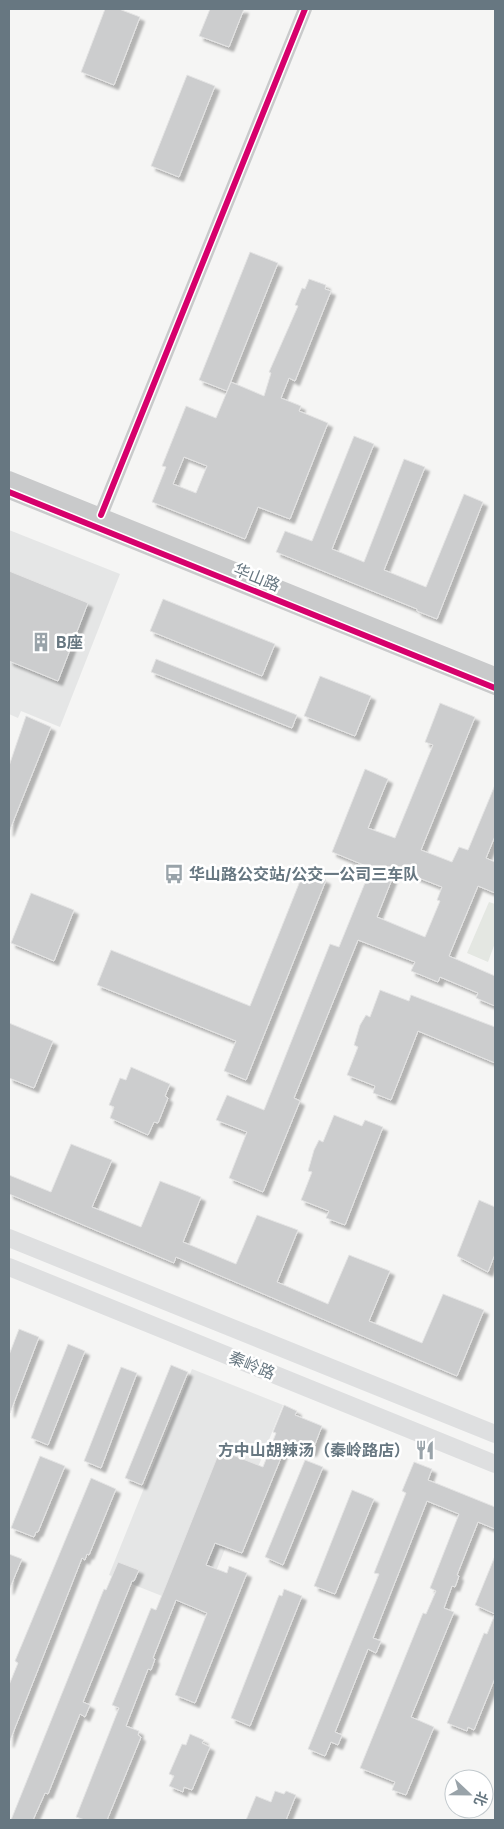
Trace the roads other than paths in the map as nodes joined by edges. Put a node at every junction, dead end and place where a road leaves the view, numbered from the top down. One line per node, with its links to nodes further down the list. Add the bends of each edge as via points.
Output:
1 (305, 9): 4 (street)
2 (9, 478): 4 (street, 华山路)
3 (9, 492): 6 (street, 华山路)
4 (101, 515): 5 (street, 华山路)
5 (495, 674)
6 (495, 688)
7 (9, 1238): 9 (main road, 秦岭路)
8 (9, 1267): 10 (main road, 秦岭路)
9 (495, 1434)
10 (495, 1464)

